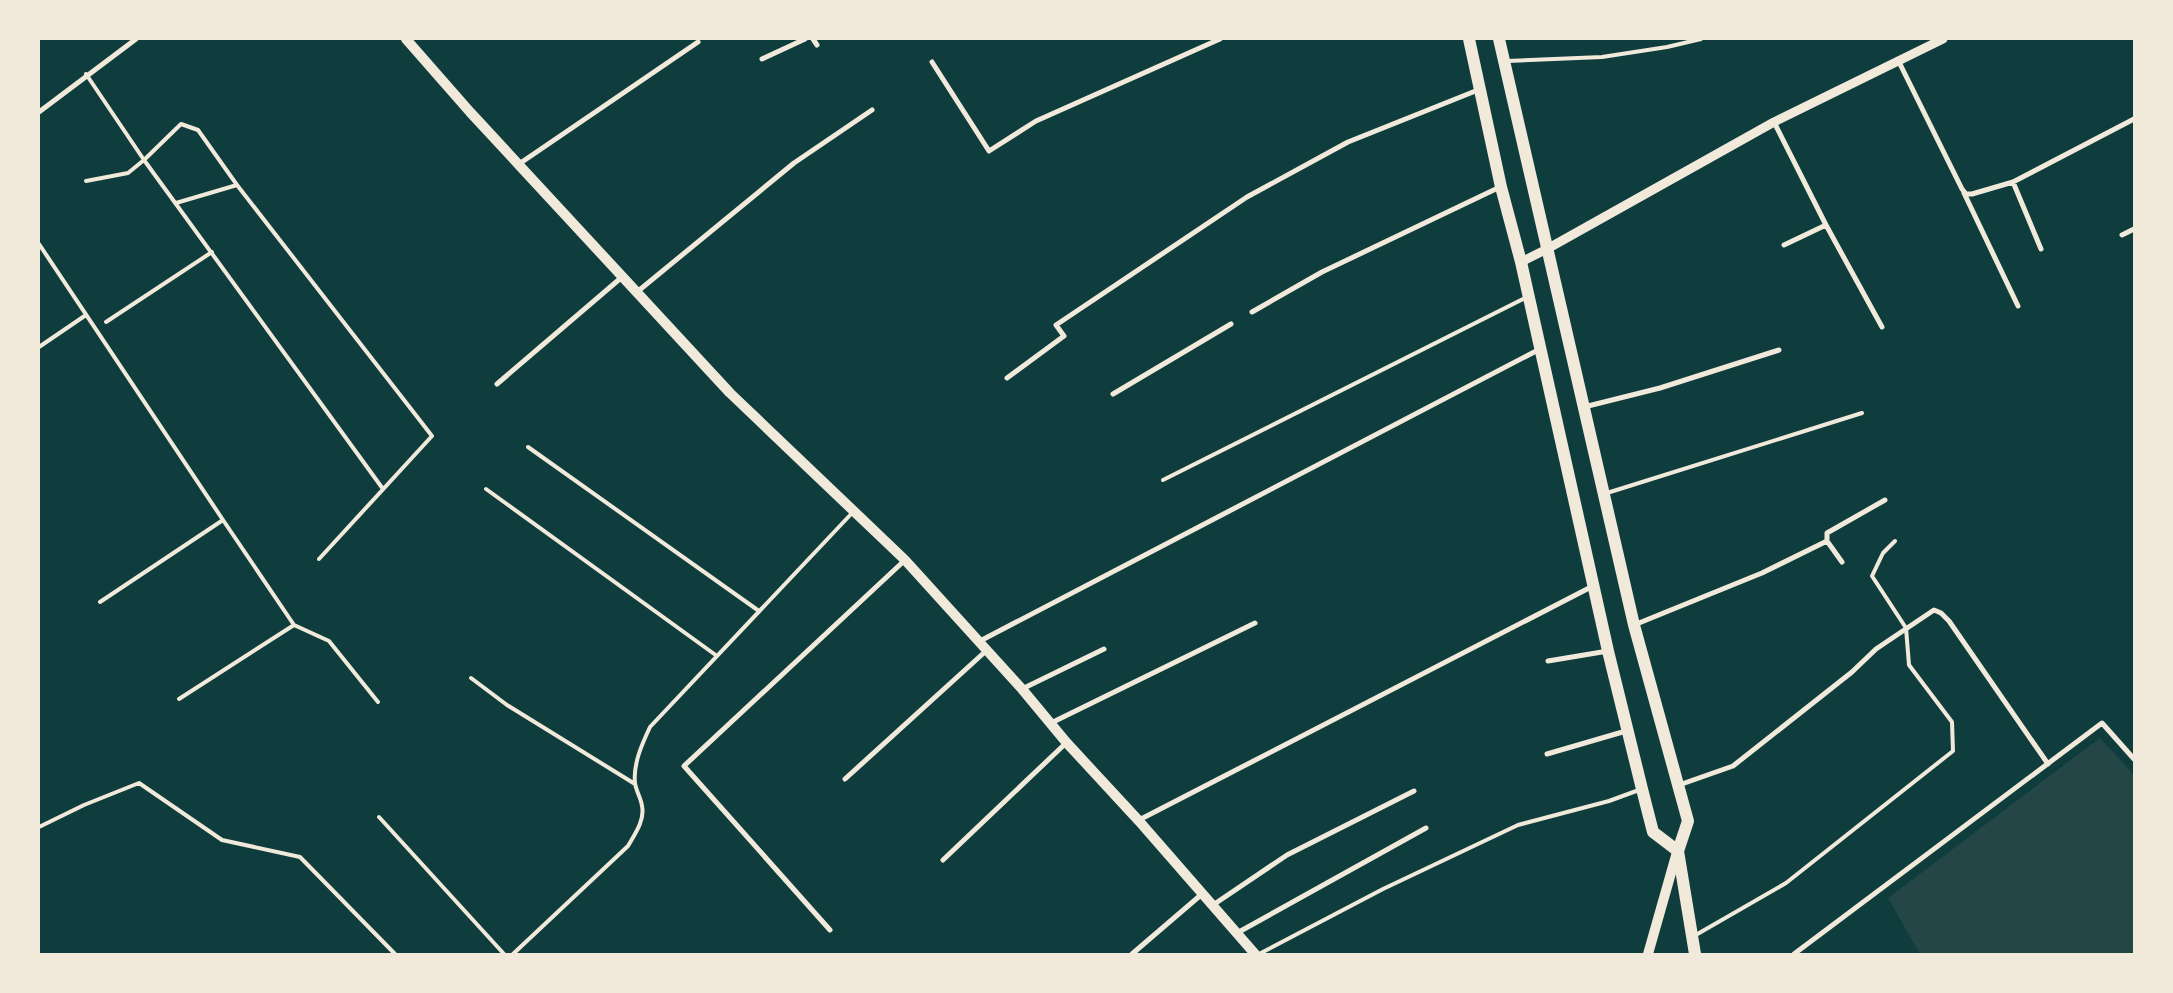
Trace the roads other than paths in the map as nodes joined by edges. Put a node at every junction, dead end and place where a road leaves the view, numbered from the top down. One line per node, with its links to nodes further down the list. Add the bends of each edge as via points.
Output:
1 (136, 39): 16 (street)
2 (406, 39): 23 (main road)
3 (805, 39): 12 (street)
4 (814, 39): 11 (street)
5 (1220, 39): 15 (street, via 1036,120 989,151)
6 (1469, 39): 17 (main road)
7 (1499, 39): 14 (main road)
8 (1701, 39): 14 (lane, via 1602,57)
9 (1943, 39): 13 (street)
10 (698, 42): 23 (street)
11 (817, 45)
12 (762, 60)
13 (1898, 60): 21 (street); 28 (street)
14 (1504, 61): 35 (main road)
15 (932, 62)
16 (86, 74): 19 (street); 22 (lane)
17 (1479, 90): 27 (main road); 51 (street, via 1348,142 1247,196 1056,325 1064,336)
18 (872, 110): 40 (street, via 794,163)
19 (39, 112)
20 (2134, 119): 25 (street)
21 (1774, 122): 30 (street); 35 (street)
22 (144, 160): 24 (lane, via 128,173); 26 (lane, via 182,124 198,130); 29 (lane)
23 (518, 164): 39 (main road)
24 (86, 181)
25 (2013, 182): 28 (street, via 1972,194); 36 (street)
26 (237, 185): 29 (lane); 58 (lane, via 432,436)
27 (1501, 187): 38 (main road); 43 (street, via 1322,272)
28 (1965, 193): 42 (street)
29 (176, 203): 37 (lane)
30 (1826, 225): 34 (street); 47 (street)
31 (2134, 229): 32 (street)
32 (2122, 236)
33 (39, 244): 44 (lane)
34 (1784, 245)
35 (1547, 249): 38 (street); 54 (main road)
36 (2040, 249)
37 (212, 252): 45 (lane); 58 (lane)
38 (1521, 262): 41 (main road)
39 (623, 277): 40 (main road); 52 (street)
40 (637, 292): 62 (main road, via 730,393)
41 (1527, 297): 49 (main road); 57 (lane)
42 (2018, 306)
43 (1252, 312)
44 (86, 315): 48 (lane); 63 (lane)
45 (106, 322)
46 (1231, 324): 53 (street)
47 (1882, 327)
48 (39, 347)
49 (1541, 349): 69 (main road); 76 (street)
50 (1779, 350): 54 (street, via 1660,388)
51 (1007, 378)
52 (497, 384)
53 (1113, 394)
54 (1584, 407): 60 (main road)
55 (1862, 413): 60 (lane)
56 (528, 447): 71 (lane)
57 (1162, 480)
58 (383, 489): 66 (lane)
59 (486, 490): 80 (lane)
60 (1604, 494): 74 (main road)
61 (1885, 500): 64 (street, via 1827,533)
62 (854, 511): 67 (main road); 71 (lane)
63 (223, 520): 70 (lane); 73 (lane)
64 (1827, 541): 68 (street); 74 (street, via 1762,573)
65 (1894, 541): 75 (lane, via 1883,553 1872,576)
66 (319, 559)
67 (905, 560): 76 (main road); 105 (street, via 684,766)
68 (1842, 562)
69 (1593, 586): 79 (main road); 98 (street)
70 (100, 602)
71 (759, 611): 80 (lane)
72 (1255, 623): 86 (street)
73 (294, 625): 84 (lane); 85 (lane, via 328,641)
74 (1634, 625): 94 (main road)
75 (1906, 628): 91 (street, via 1934,610 1941,613); 94 (street, via 1733,766); 107 (lane, via 1909,665 1952,722 1953,751 1786,883)
76 (980, 641): 78 (main road)
77 (1104, 649): 83 (street)
78 (987, 650): 83 (main road); 92 (street)
79 (1608, 651): 81 (street); 87 (main road)
80 (717, 656): 93 (lane, via 650,727 641,745)
81 (1548, 661)
82 (471, 678): 93 (lane, via 507,705)
83 (1022, 689): 86 (main road)
84 (179, 699)
85 (378, 702)
86 (1051, 723): 88 (main road)
87 (1628, 730): 89 (street); 95 (main road)
88 (1066, 742): 98 (main road); 102 (street)
89 (1547, 754)
90 (2134, 759): 91 (street, via 2102,723)
91 (2048, 764): 116 (street)
92 (845, 779)
93 (635, 784): 110 (lane, via 643,808 640,826 628,846)
94 (1679, 785): 101 (main road, via 1688,821)
95 (1642, 789): 101 (main road, via 1653,832); 113 (lane, via 1610,801 1518,825 1383,889)
96 (1414, 791): 104 (street, via 1288,855)
97 (379, 817): 109 (lane)
98 (1139, 821): 103 (main road)
99 (39, 827): 108 (lane, via 139,783 222,840 300,857)
100 (1426, 828): 106 (street)
101 (1678, 851): 107 (main road); 114 (main road)
102 (944, 860)
103 (1202, 894): 104 (main road); 111 (street)
104 (1212, 906): 106 (main road)
105 (830, 930)
106 (1237, 934): 112 (main road)
107 (1692, 937): 115 (main road)
108 (395, 954)
109 (504, 954)
110 (513, 954)
111 (1132, 954)
112 (1255, 954)
113 (1259, 954)
114 (1648, 954)
115 (1695, 954)
116 (1794, 954)

